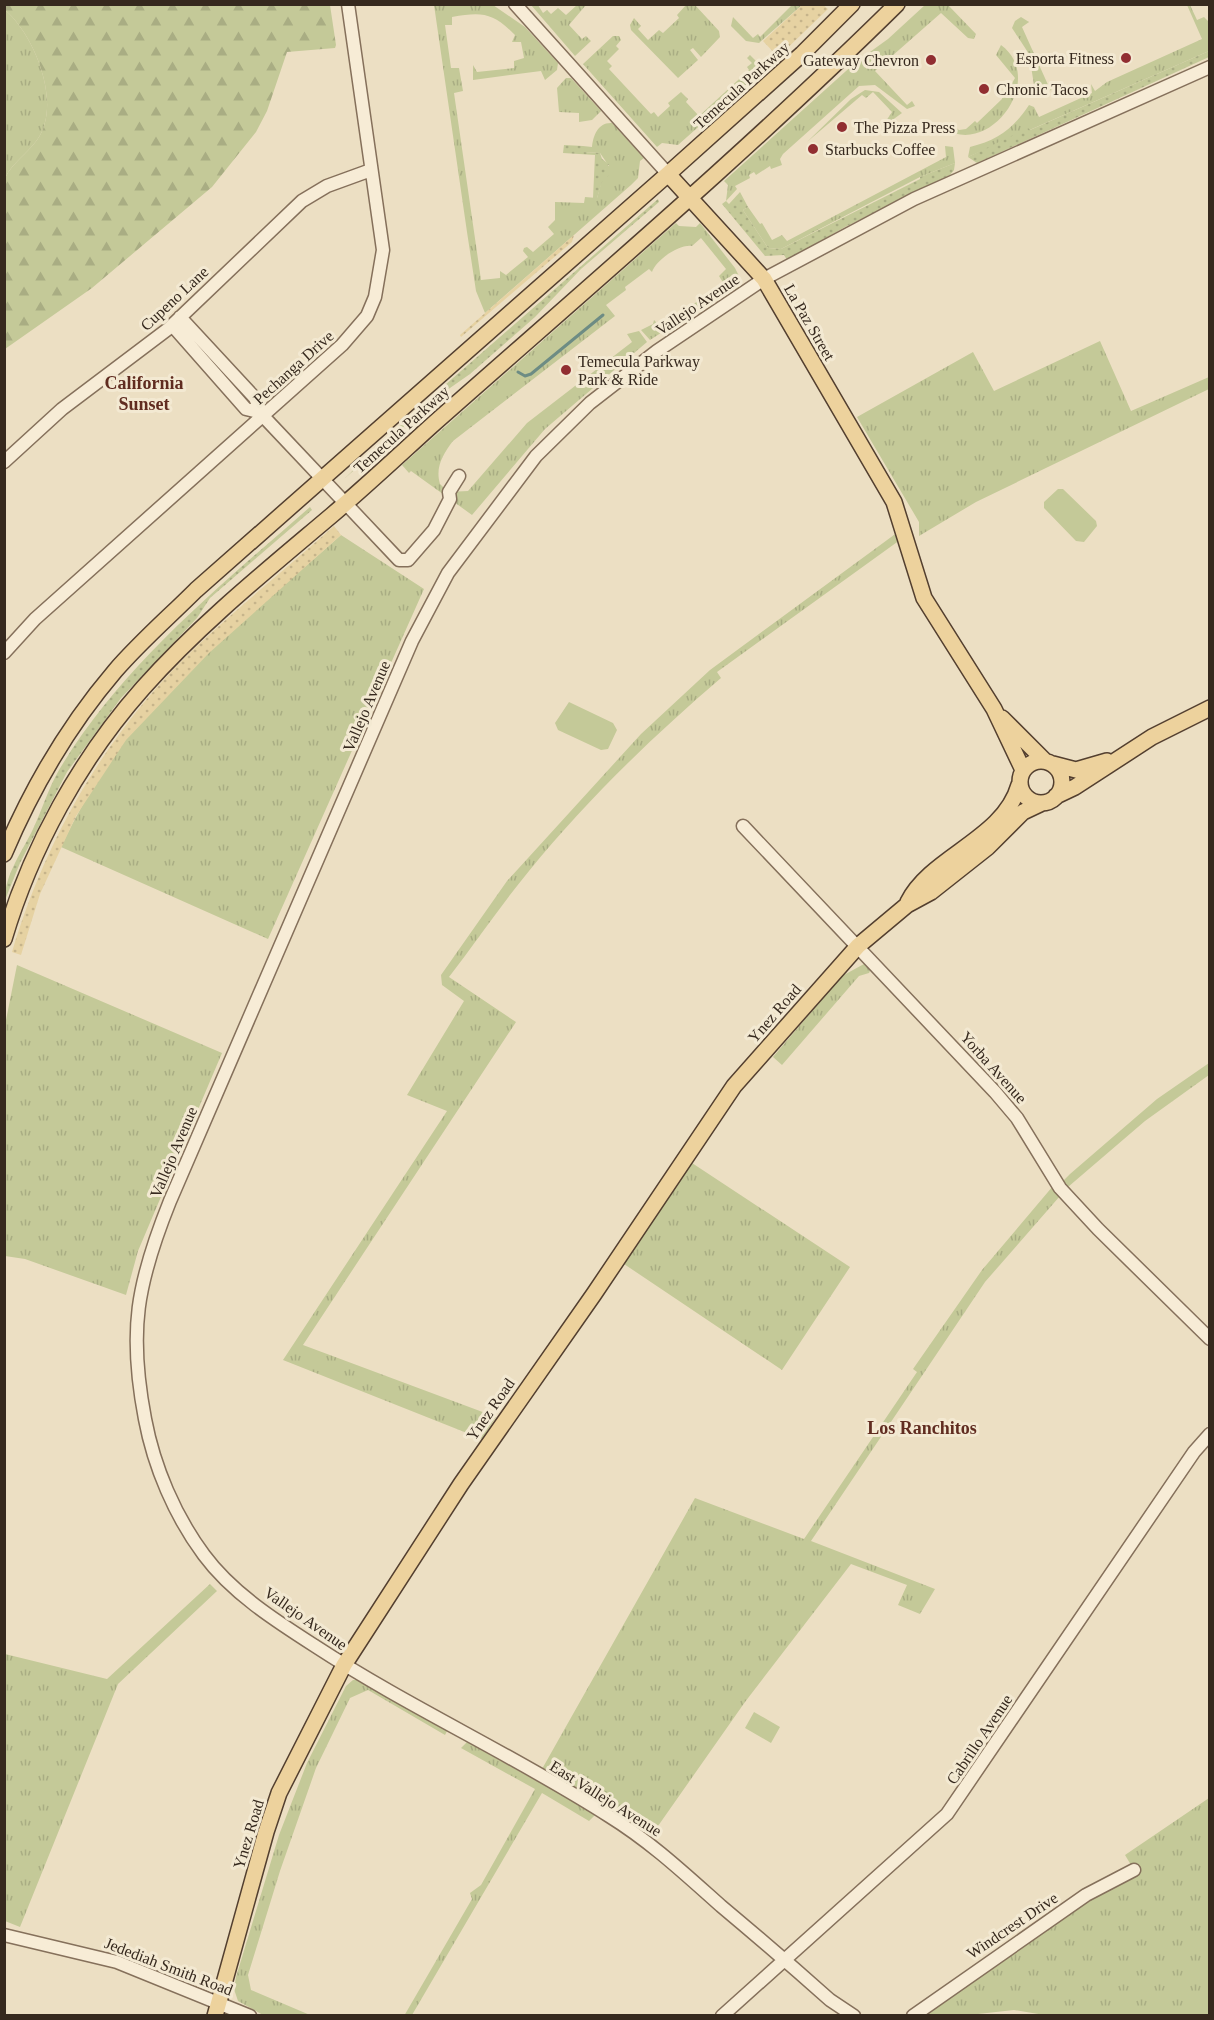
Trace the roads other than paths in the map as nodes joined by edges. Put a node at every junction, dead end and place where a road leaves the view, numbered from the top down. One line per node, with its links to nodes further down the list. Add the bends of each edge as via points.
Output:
1 (348, 4): 6 (street, Pechanga Drive)
2 (515, 4): 7 (street, La Paz Street)
3 (852, 4): 7 (main road, Temecula Parkway)
4 (897, 4): 8 (main road, Temecula Parkway, via 820,80)
5 (1209, 68): 9 (street, Vallejo Avenue, via 914,198)
6 (371, 170): 10 (street, Cupeno Lane, via 327,186 302,201); 11 (street, Pechanga Drive, via 383,250 375,297 355,333)
7 (668, 174): 8 (main road, La Paz Street); 14 (main road, Temecula Parkway)
8 (690, 197): 9 (main road, La Paz Street); 15 (main road, Temecula Parkway)
9 (764, 279): 18 (main road, La Paz Street, via 894,502 924,598); 31 (street, Vallejo Avenue, via 657,351 590,403 536,456 448,573 412,641 148,1255 138,1299 138,1383 164,1486 204,1555 224,1577 279,1623)
10 (176, 321): 11 (street, via 246,409); 12 (street, Cupeno Lane, via 62,409)
11 (261, 414): 14 (street); 16 (street, Pechanga Drive, via 35,619)
12 (4, 462)
13 (459, 476): 15 (street, via 448,492 450,499 434,530 416,553 403,561)
14 (322, 479): 15 (street); 25 (main road, Temecula Parkway, via 196,590 115,671 58,748 33,790)
15 (346, 502): 27 (main road, Temecula Parkway, via 197,634 121,715 66,796 32,865)
16 (4, 653)
17 (1209, 708): 19 (main road)
18 (994, 709): 20 (main road, La Paz Street); 21 (main road, La Paz Street)
19 (1116, 758): 20 (main road, via 1076,770); 22 (main road, via 1098,773)
20 (1049, 762): 21 (main road, via 1032,762); 22 (main road, via 1061,777)
21 (1021, 777): 23 (main road, via 1025,796); 26 (main road, Ynez Road, via 1002,816 921,884)
22 (1056, 796): 23 (main road)
23 (1042, 803): 26 (main road, Ynez Road, via 1023,812 988,847 931,892)
24 (743, 826): 28 (street, Yorba Avenue)
25 (4, 854)
26 (907, 905): 28 (main road, Ynez Road)
27 (4, 939)
28 (858, 946): 29 (street, Yorba Avenue, via 1017,1118 1060,1188); 31 (main road, Ynez Road, via 734,1086 461,1484)
29 (1209, 1339)
30 (1209, 1434): 34 (street, Cabrillo Avenue, via 947,1814)
31 (344, 1665): 34 (street, East Vallejo Avenue, via 608,1815 664,1855); 35 (main road, Ynez Road, via 279,1793)
32 (1134, 1870): 39 (street, Windcrest Drive, via 1086,1895)
33 (4, 1935): 35 (street, Jedediah Smith Road, via 117,1962)
34 (786, 1960): 37 (street, Cabrillo Avenue); 38 (street, East Vallejo Avenue)
35 (217, 2009): 36 (street, Jedediah Smith Road)
36 (250, 2016)
37 (723, 2016)
38 (854, 2016)
39 (913, 2016)

